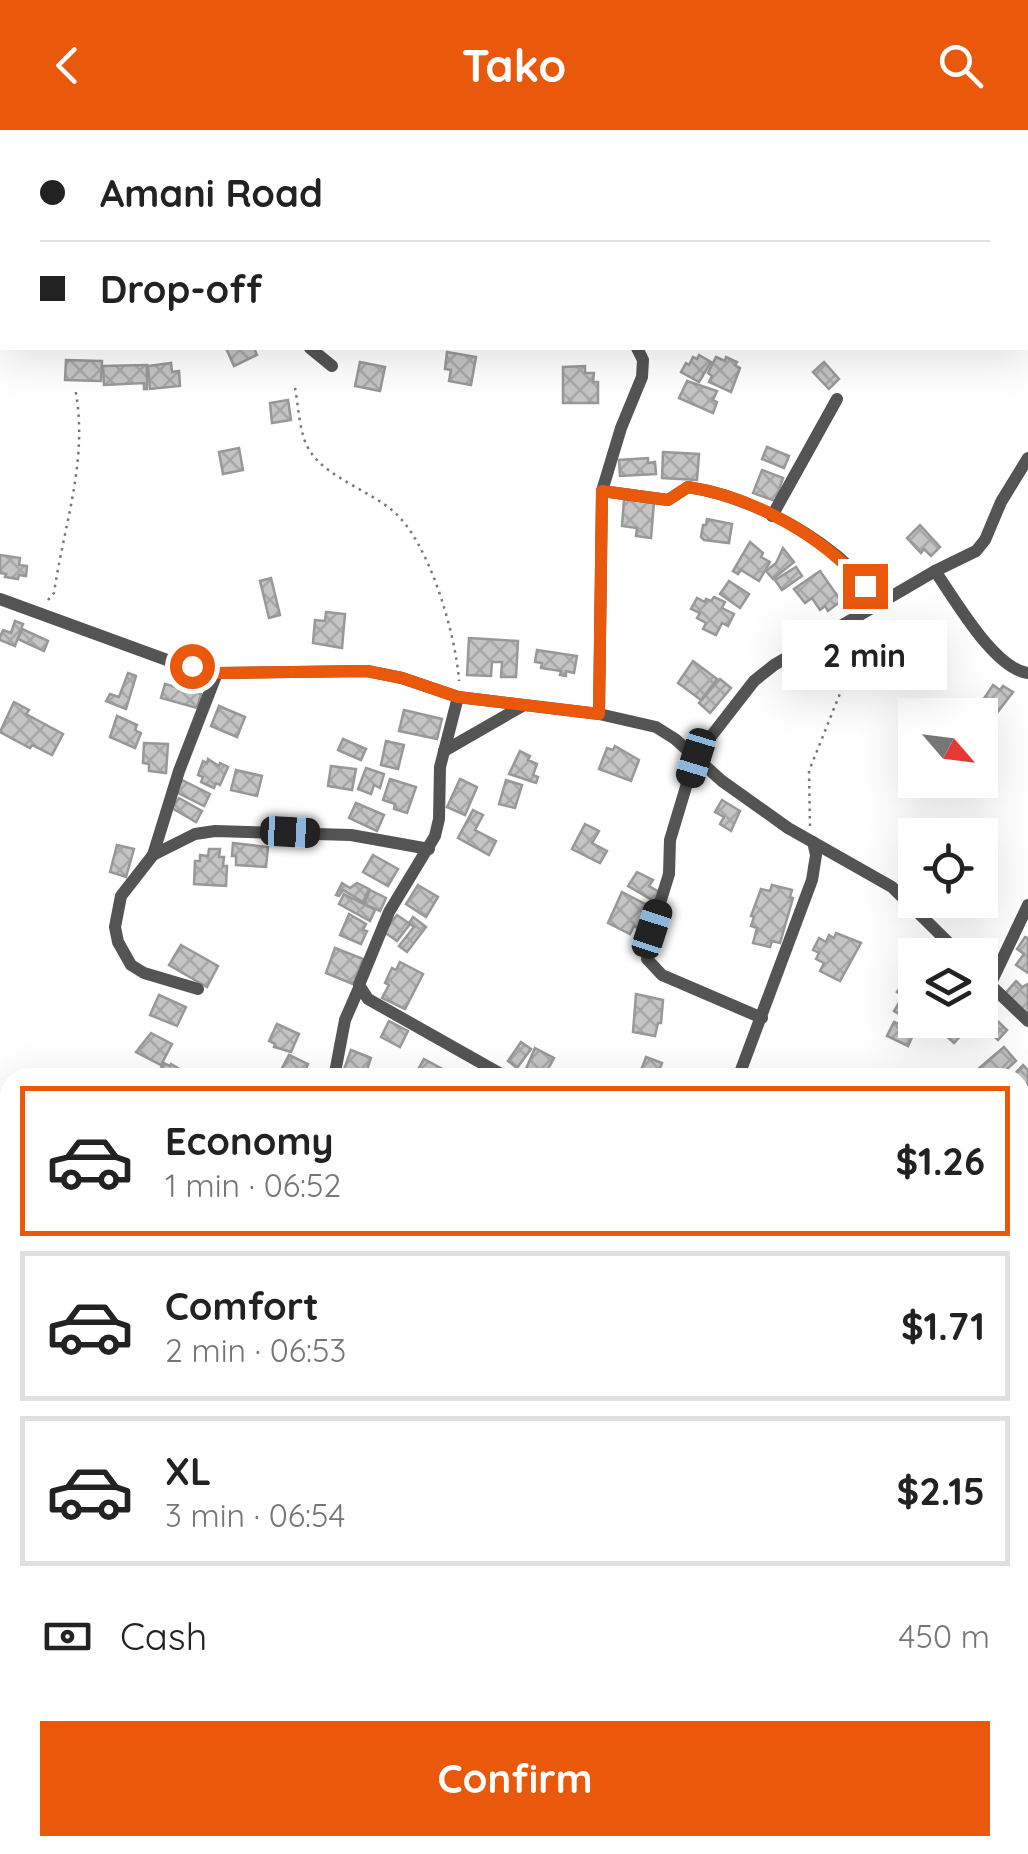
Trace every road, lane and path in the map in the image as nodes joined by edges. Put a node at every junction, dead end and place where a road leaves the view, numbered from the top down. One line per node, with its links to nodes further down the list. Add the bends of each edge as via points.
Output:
1 (312, 350): 3 (street)
2 (638, 350): 8 (street, via 642,376)
3 (332, 366)
4 (75, 388): 13 (path, via 80,441 72,510 54,593)
5 (295, 388): 17 (path, via 311,453 396,514 419,546 456,654)
6 (836, 399): 9 (street)
7 (1028, 458): 10 (street, via 980,547)
8 (602, 491): 9 (street, via 668,500 688,487); 19 (street)
9 (772, 516): 12 (street, via 838,556)
10 (935, 570): 12 (street); 16 (street, via 994,652)
11 (0, 599): 13 (street)
12 (880, 603): 14 (street)
13 (38, 613): 15 (street)
14 (850, 623): 21 (street, via 754,681); 22 (path, via 841,691 809,771)
15 (218, 673): 17 (street, via 367,671); 24 (street)
16 (1028, 673)
17 (458, 697): 18 (street); 20 (street)
18 (525, 704): 19 (street); 20 (street)
19 (599, 714): 21 (street, via 656,726)
20 (444, 750): 23 (street)
21 (696, 758): 22 (street); 31 (street, via 670,840 669,874 647,958 662,975)
22 (813, 842): 26 (street, via 880,878); 31 (street, via 812,880)
23 (430, 849): 24 (street, via 351,835 215,831); 28 (street, via 389,912)
24 (153, 855): 29 (street, via 121,896 118,942 144,973)
25 (1028, 906): 27 (street)
26 (945, 938)
27 (998, 958)
28 (360, 988): 33 (street, via 345,1020); 34 (street)
29 (198, 990)
30 (998, 992): 32 (street)
31 (762, 1018): 35 (street)
32 (1028, 1021)
33 (336, 1068)
34 (490, 1068)
35 (742, 1068)

